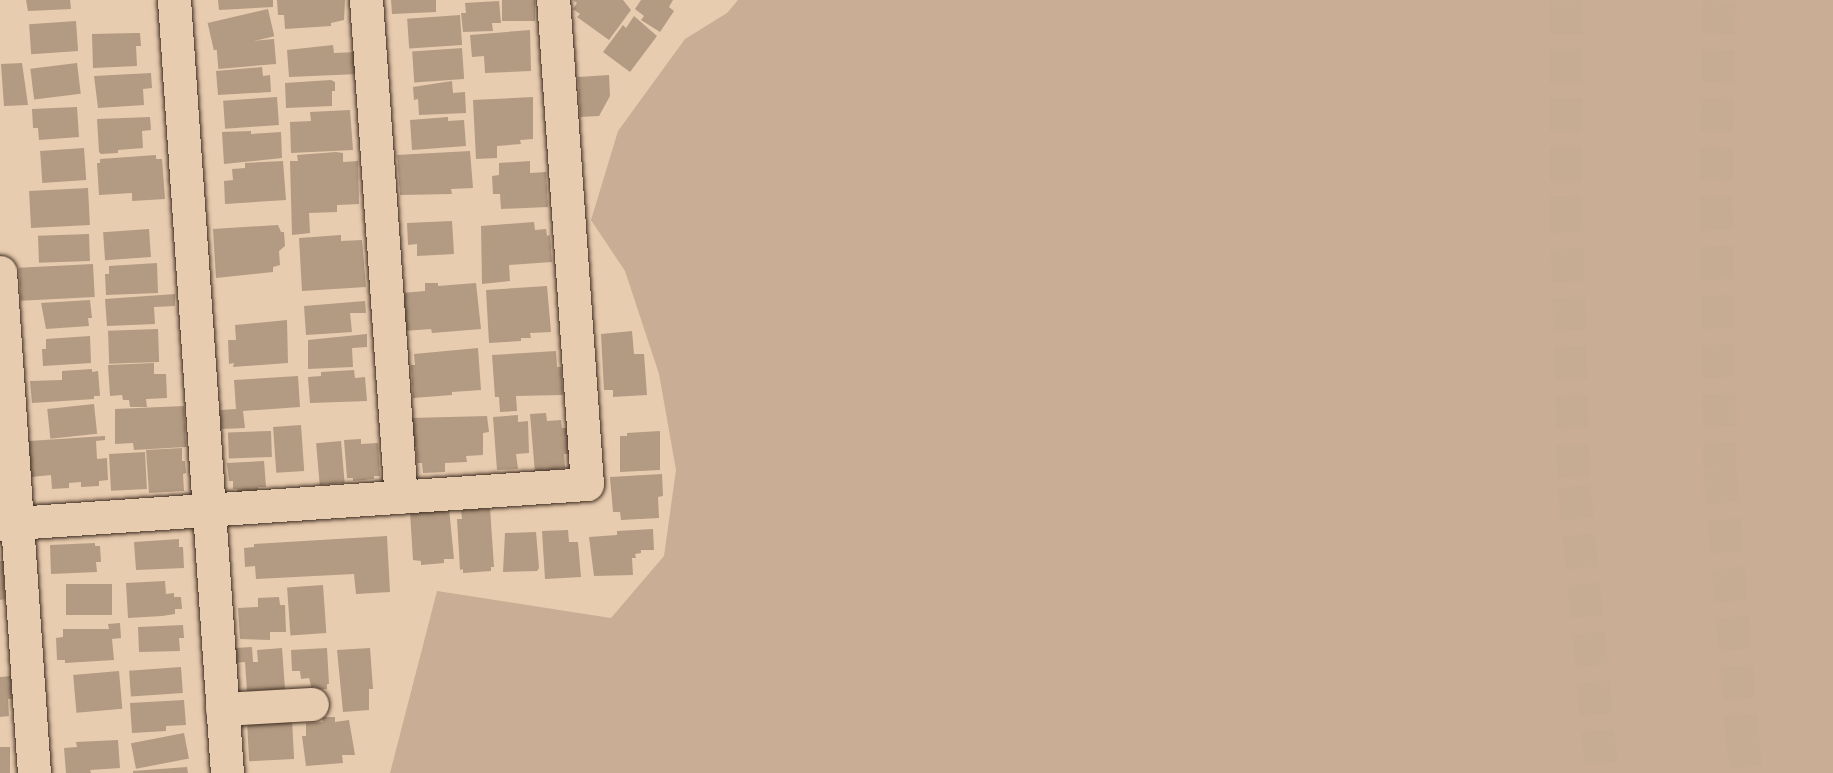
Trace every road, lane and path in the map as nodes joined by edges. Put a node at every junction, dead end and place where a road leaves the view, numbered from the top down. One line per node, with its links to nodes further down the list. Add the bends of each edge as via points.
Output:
1 (174, 0): 6 (street)
2 (366, 0): 5 (street)
3 (553, 0): 5 (street, via 587,484)
4 (0, 272): 7 (street)
5 (401, 497): 6 (street)
6 (208, 510): 7 (street); 9 (street)
7 (8, 524): 10 (street)
8 (312, 704): 9 (street)
9 (222, 709): 11 (street)
10 (34, 773)
11 (227, 773)

